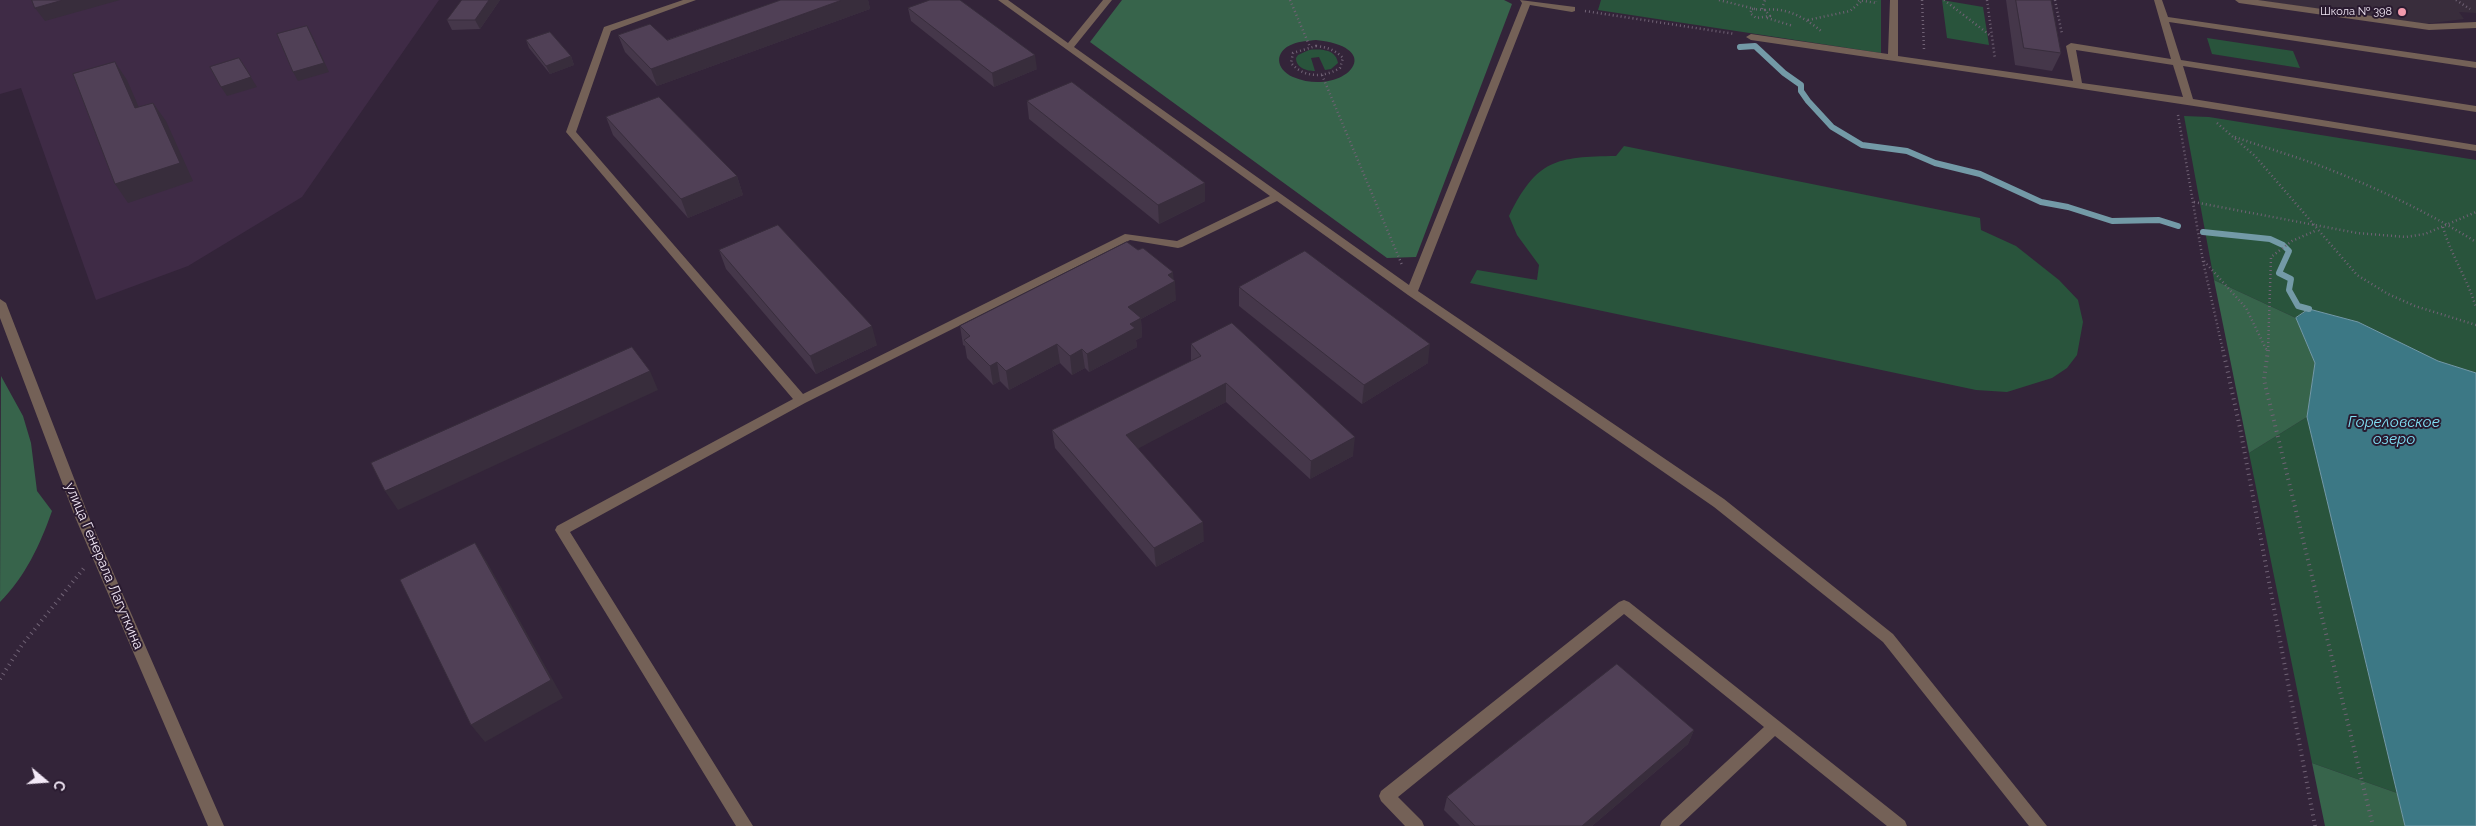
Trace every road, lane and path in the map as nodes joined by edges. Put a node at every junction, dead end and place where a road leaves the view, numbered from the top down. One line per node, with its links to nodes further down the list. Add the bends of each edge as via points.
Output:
1 (692, 0): 56 (street, via 607,29 571,132)
2 (1002, 0): 27 (street)
3 (1108, 0): 27 (street)
4 (1290, 0): 29 (path)
5 (1719, 0): 19 (path)
6 (1764, 0): 20 (path)
7 (1858, 0): 8 (path)
8 (1863, 0): 9 (path, via 1876,3); 23 (path, via 1850,11)
9 (1876, 0)
10 (1894, 0): 31 (street)
11 (1944, 0): 26 (path)
12 (1987, 0): 26 (path)
13 (2055, 0): 28 (path, via 2063,36)
14 (2158, 0): 22 (street)
15 (2239, 0): 24 (street, via 2429,27)
16 (2456, 0): 21 (path)
17 (1525, 1): 18 (street); 50 (street)
18 (1572, 9): 25 (path)
19 (1755, 9): 20 (path); 20 (path, via 1750,13 1759,18 1770,16)
20 (1764, 10): 23 (path, via 1788,12)
21 (2476, 13)
22 (2164, 19): 32 (street); 34 (street)
23 (1807, 20): 30 (path)
24 (2476, 25)
25 (1751, 36): 30 (street)
26 (1992, 36): 33 (path)
27 (1070, 46): 41 (street)
28 (2071, 46): 32 (street); 36 (street)
29 (1310, 47): 35 (path, via 1293,53 1291,63 1300,71); 35 (path, via 1333,50 1343,58 1340,68)
30 (1847, 52): 31 (street)
31 (1893, 59): 36 (street)
32 (2177, 62): 37 (street); 38 (street)
33 (1996, 64)
34 (2476, 65)
35 (1322, 75): 50 (path)
36 (2078, 85): 37 (street)
37 (2189, 101): 39 (path); 40 (street); 42 (path, via 2176,106)
38 (2476, 109)
39 (2232, 136): 44 (path, via 2255,156); 45 (path, via 2351,178)
40 (2476, 148)
41 (1279, 196): 50 (street); 56 (street, via 1178,245 1129,236)
42 (2194, 202): 44 (path); 49 (path)
43 (2476, 212): 45 (path)
44 (2312, 224): 46 (path, via 2357,233 2406,237 2425,234); 47 (path)
45 (2449, 224): 46 (path); 48 (path)
46 (2443, 226): 52 (path, via 2449,248 2469,284)
47 (2317, 230): 53 (path, via 2347,266 2370,285 2415,306); 55 (path, via 2292,241 2272,257)
48 (2476, 242)
49 (2203, 261): 55 (path, via 2246,308); 66 (path, via 2240,428)
50 (1412, 292): 65 (street, via 1719,502 1888,638)
51 (0, 303): 54 (street, улица Генерала Лагуткина)
52 (2476, 308)
53 (2476, 325)
54 (5, 334): 57 (street, улица Генерала Лагуткина)
55 (2268, 352): 67 (path, via 2264,380)
56 (801, 400): 61 (street, via 562,530)
57 (97, 551): 58 (path, via 22,645); 60 (street, улица Генерала Лагуткина)
58 (0, 679)
59 (1774, 728): 62 (street, via 1624,606 1386,796); 63 (street); 64 (street)
60 (216, 826)
61 (745, 826)
62 (1416, 826)
63 (1668, 826)
64 (1899, 826)
65 (2039, 826)
66 (2315, 826)
67 (2373, 826)

